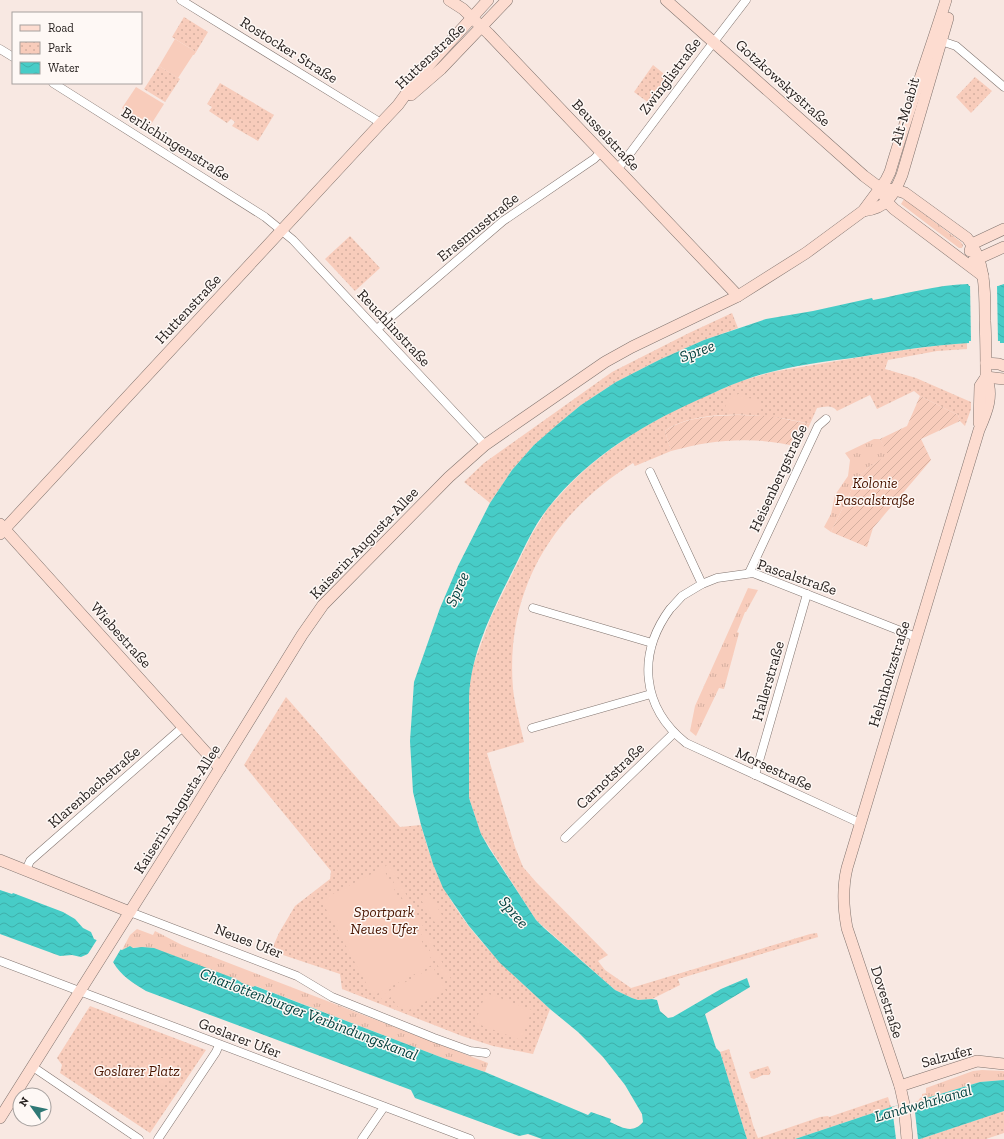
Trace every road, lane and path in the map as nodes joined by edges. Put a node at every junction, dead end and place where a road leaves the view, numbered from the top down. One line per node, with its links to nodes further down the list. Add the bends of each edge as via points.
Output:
1 (181, 0): 18 (street, Rostocker Straße)
2 (449, 0): 9 (main road, Beusselstraße)
3 (488, 0): 9 (main road, Huttenstraße)
4 (507, 0): 10 (main road, Huttenstraße)
5 (666, 0): 12 (main road, Gotzkowskystraße)
6 (746, 0): 12 (street, Zwinglistraße)
7 (946, 0): 21 (main road, Alt-Moabit, via 890,172)
8 (953, 0): 11 (main road, Alt-Moabit)
9 (472, 17): 10 (main road, Beusselstraße); 17 (main road, Huttenstraße)
10 (482, 27): 17 (main road, Huttenstraße, via 441,69); 19 (main road, Beusselstraße)
11 (941, 40): 16 (street, via 956,46); 22 (main road, Alt-Moabit)
12 (714, 42): 20 (street, Zwinglistraße); 21 (main road, Gotzkowskystraße)
13 (0, 49): 14 (street)
14 (12, 56)
15 (55, 84): 26 (street, Berlichingenstraße, via 265,216)
16 (1004, 87)
17 (398, 105): 18 (main road, Huttenstraße)
18 (381, 123): 26 (main road, Huttenstraße)
19 (601, 152): 20 (main road, Beusselstraße); 33 (street, Erasmusstraße, via 503,221)
20 (617, 168): 32 (main road, Beusselstraße)
21 (880, 188): 22 (main road, Gotzkowskystraße); 23 (main road, Gotzkowskystraße); 24 (main road, Alt-Moabit)
22 (896, 190): 23 (main road, Alt-Moabit); 27 (main road, Gotzkowskystraße, via 910,196)
23 (887, 202): 24 (main road, Alt-Moabit, via 872,211); 30 (main road, Gotzkowskystraße)
24 (863, 211): 32 (main road, Alt-Moabit, via 806,253)
25 (1004, 229): 27 (main road)
26 (282, 230): 33 (street, Reuchlinstraße); 41 (main road, Huttenstraße)
27 (972, 244): 29 (main road, Gotzkowskystraße); 30 (main road)
28 (1004, 247): 29 (main road)
29 (978, 259): 30 (main road); 31 (main road, Gotzkowskystraße)
30 (967, 263): 31 (main road, Gotzkowskystraße)
31 (984, 280): 34 (main road, Helmholtzstraße)
32 (738, 296): 39 (main road, Kaiserin-Augusta-Allee, via 632,346)
33 (377, 329): 39 (street, Reuchlinstraße)
34 (986, 363): 35 (main road); 36 (main road, Helmholtzstraße)
35 (1004, 366)
36 (986, 377): 37 (main road); 46 (main road, Helmholtzstraße, via 990,386 987,413 979,430)
37 (1004, 379)
38 (826, 419): 42 (street, Heisenbergstraße, via 818,426)
39 (485, 445): 52 (main road, Kaiserin-Augusta-Allee, via 449,477 323,605)
40 (650, 472): 43 (street)
41 (2, 529): 49 (main road, Wiebestraße)
42 (749, 573): 43 (street, Pascalstraße, via 717,578); 44 (street, Pascalstraße)
43 (702, 584): 47 (street, Pascalstraße, via 682,596 670,608 659,625)
44 (807, 594): 46 (street, Pascalstraße); 53 (street, Hallerstraße)
45 (533, 608): 47 (street)
46 (916, 637): 54 (main road, Helmholtzstraße)
47 (652, 643): 48 (street, Pascalstraße, via 648,670)
48 (651, 694): 50 (street); 51 (street, Pascalstraße, via 658,712)
49 (183, 726): 52 (main road, Wiebestraße); 57 (street, Klarenbachstraße, via 30,861)
50 (532, 728)
51 (676, 735): 53 (street, Morsestraße, via 686,743); 55 (street, Carnotstraße)
52 (220, 768): 58 (main road, Kaiserin-Augusta-Allee)
53 (755, 775): 54 (street, Morsestraße)
54 (860, 823): 59 (main road, Helmholtzstraße, via 843,887 843,910)
55 (565, 838)
56 (0, 860): 57 (main road, Neues Ufer)
57 (26, 870): 58 (main road, Neues Ufer)
58 (130, 912): 61 (main road, Kaiserin-Augusta-Allee); 63 (street, Neues Ufer, via 297,976 332,997 434,1038 470,1051)
59 (847, 928): 66 (main road, Dovestraße)
60 (0, 962): 61 (street, Goslarer Ufer)
61 (80, 992): 62 (street, Goslarer Ufer); 65 (main road)
62 (219, 1045): 67 (street, Goslarer Ufer); 70 (street)
63 (486, 1053)
64 (1004, 1064): 66 (main road, Salzufer, via 977,1061)
65 (33, 1067): 68 (main road); 69 (street)
66 (900, 1086): 73 (main road, Dovestraße)
67 (384, 1107): 71 (street); 72 (street, Goslarer Ufer)
68 (0, 1118)
69 (139, 1139)
70 (158, 1139)
71 (362, 1139)
72 (470, 1139)
73 (907, 1139)

